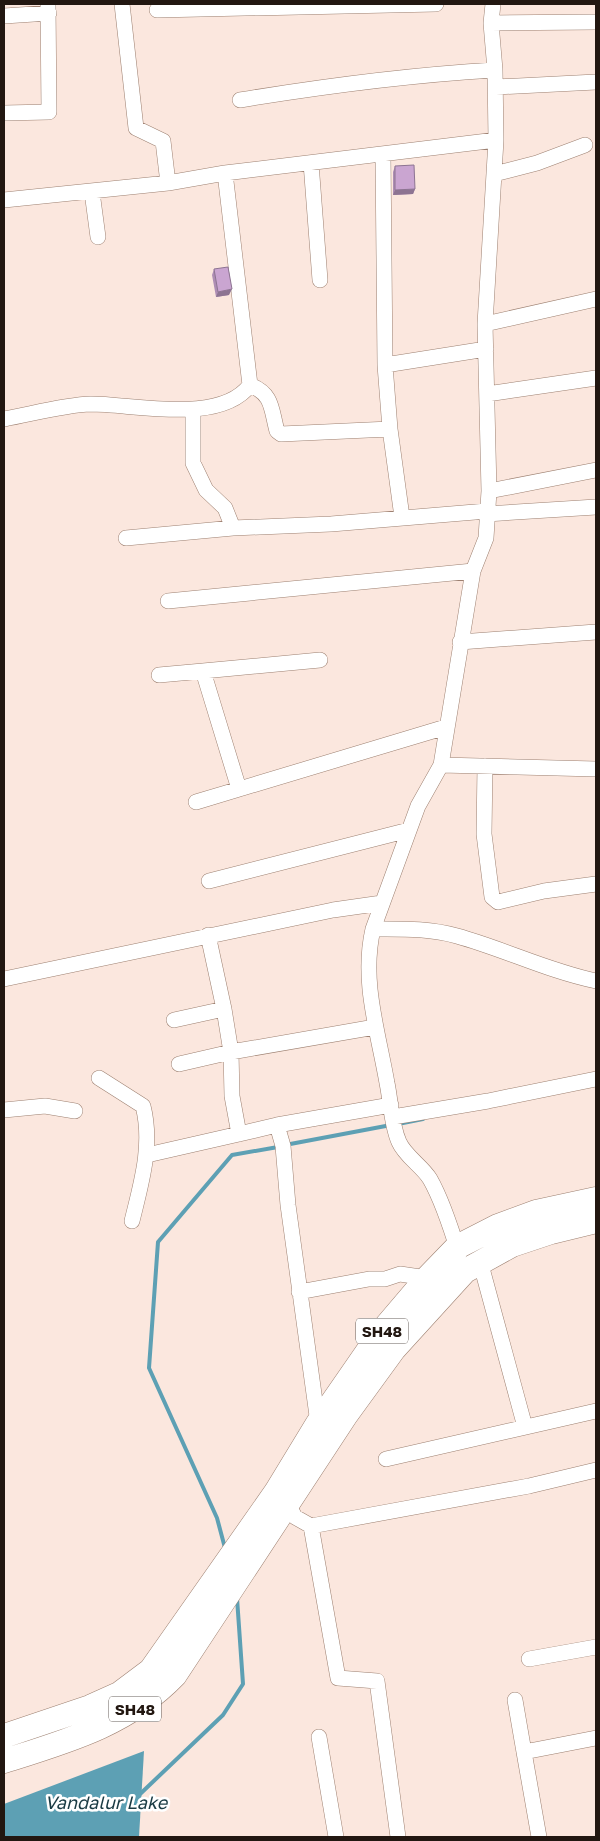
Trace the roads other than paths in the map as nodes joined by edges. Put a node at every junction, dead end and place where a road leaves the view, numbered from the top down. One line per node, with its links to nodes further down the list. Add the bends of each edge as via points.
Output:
1 (122, 4): 20 (street, via 136,128 163,141)
2 (436, 4): 5 (street)
3 (493, 4): 8 (street)
4 (49, 8): 6 (street); 13 (street, via 49,112)
5 (157, 10)
6 (4, 16)
7 (596, 22): 8 (street)
8 (491, 23): 9 (street)
9 (495, 70): 11 (street); 12 (street, via 409,75)
10 (596, 82): 11 (street)
11 (496, 87): 14 (street)
12 (240, 100)
13 (4, 113)
14 (496, 140): 16 (street); 19 (street)
15 (584, 146): 19 (street)
16 (383, 154): 17 (street); 28 (street)
17 (311, 163): 18 (street); 24 (street)
18 (225, 173): 20 (street); 30 (street)
19 (494, 174): 26 (street)
20 (168, 182): 21 (street)
21 (92, 192): 22 (street); 23 (street)
22 (4, 200)
23 (98, 237)
24 (320, 280)
25 (596, 299): 26 (street)
26 (485, 324): 27 (street)
27 (486, 349): 28 (street); 31 (street)
28 (385, 365): 34 (street)
29 (596, 378): 31 (street)
30 (250, 385): 32 (street, via 236,398); 34 (street, via 268,396 277,431 281,434)
31 (487, 394): 36 (street)
32 (193, 409): 33 (street, via 90,404); 40 (street, via 193,462 206,490 224,508)
33 (4, 419)
34 (390, 429): 39 (street)
35 (596, 470): 36 (street)
36 (490, 490): 38 (street)
37 (596, 507): 38 (street)
38 (487, 512): 39 (street); 42 (street, via 486,538)
39 (402, 517): 40 (street)
40 (233, 528): 41 (street)
41 (126, 538)
42 (473, 571): 43 (street); 45 (street)
43 (168, 601)
44 (596, 632): 45 (street)
45 (460, 642): 49 (street)
46 (320, 660): 47 (street)
47 (203, 671): 48 (street); 53 (street)
48 (159, 675)
49 (446, 727): 50 (street); 53 (street)
50 (441, 765): 51 (street); 55 (street, via 418,806)
51 (485, 766): 52 (street); 57 (street, via 484,834 492,897 498,902 544,891)
52 (596, 769)
53 (239, 789): 54 (street)
54 (196, 802)
55 (409, 830): 56 (street); 58 (street)
56 (209, 881)
57 (596, 884)
58 (382, 903): 59 (street); 60 (street)
59 (373, 929): 62 (street, via 418,928 457,936); 65 (street, via 368,977)
60 (208, 936): 61 (street); 63 (street)
61 (4, 980)
62 (596, 981)
63 (224, 1009): 64 (street); 66 (street)
64 (174, 1020)
65 (375, 1027): 66 (street); 72 (street)
66 (231, 1052): 67 (street); 74 (street, via 232,1096)
67 (179, 1064)
68 (99, 1078): 75 (street, via 143,1106)
69 (596, 1079): 72 (street, via 488,1101)
70 (4, 1110): 71 (street, via 45,1106)
71 (75, 1111)
72 (392, 1111): 73 (street); 79 (street, via 399,1143 430,1179)
73 (277, 1125): 74 (street); 82 (street, via 283,1146)
74 (239, 1134): 75 (street)
75 (147, 1155): 77 (street)
76 (596, 1199): 79 (main road, SH48, via 536,1212 498,1226)
77 (132, 1221)
78 (596, 1221): 80 (main road, SH48, via 512,1245)
79 (457, 1247): 80 (street); 81 (main road, SH48)
80 (472, 1266): 85 (street); 88 (main road, SH48, via 394,1349)
81 (427, 1278): 82 (street, via 400,1274 385,1280 369,1278); 84 (main road, SH48, via 381,1332)
82 (299, 1292): 84 (street)
83 (596, 1411): 85 (street)
84 (318, 1423): 90 (main road, SH48)
85 (525, 1427): 86 (street)
86 (386, 1459)
87 (596, 1470): 89 (street, via 529,1486)
88 (288, 1504): 89 (street, via 295,1517); 90 (main road, SH48)
89 (311, 1526): 101 (street, via 338,1678 377,1681)
90 (243, 1556): 91 (main road, SH48)
91 (220, 1588): 95 (main road, SH48, via 151,1670 119,1694); 99 (main road, SH48, via 175,1675 156,1695 128,1714 74,1739)
92 (596, 1647): 93 (street)
93 (529, 1659)
94 (515, 1700): 98 (street)
95 (4, 1736)
96 (319, 1737): 100 (street)
97 (596, 1738): 98 (street)
98 (524, 1752): 102 (street)
99 (4, 1761)
100 (336, 1837)
101 (398, 1837)
102 (539, 1837)

